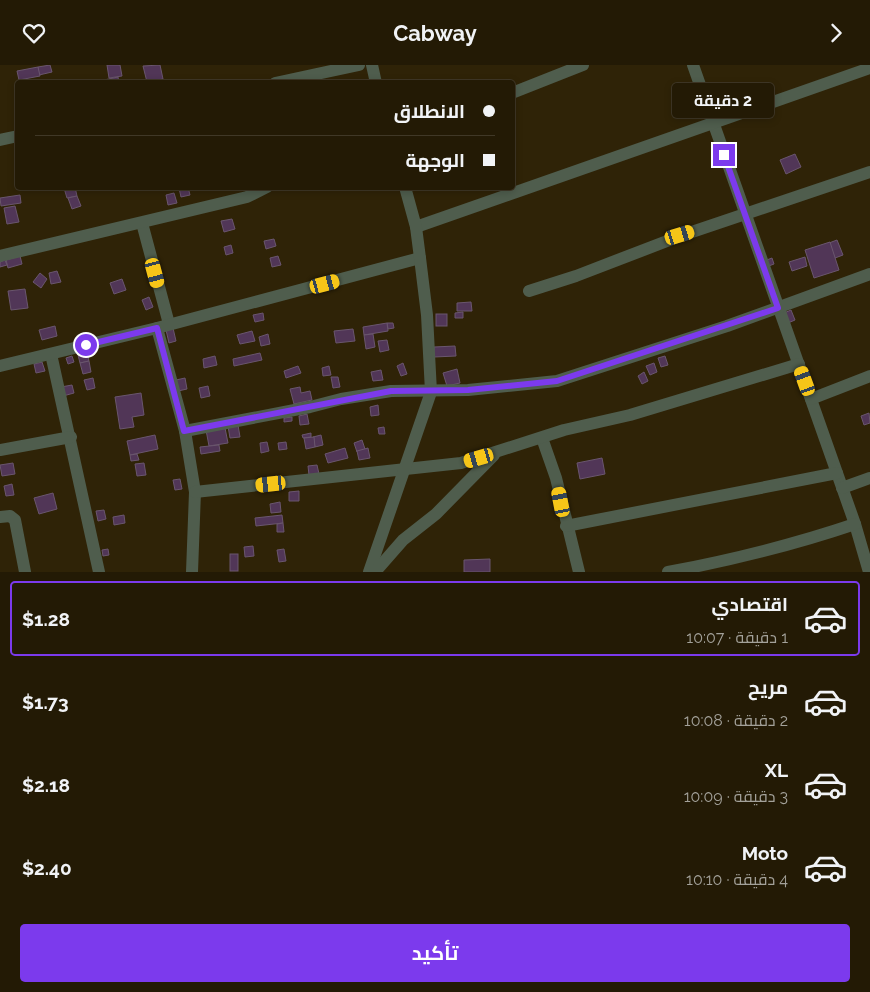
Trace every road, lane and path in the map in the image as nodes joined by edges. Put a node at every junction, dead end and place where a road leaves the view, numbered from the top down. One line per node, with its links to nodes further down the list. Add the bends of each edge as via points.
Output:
1 (359, 65): 6 (street)
2 (372, 65): 7 (street)
3 (583, 65): 8 (street)
4 (693, 65): 9 (street)
5 (870, 68): 9 (street)
6 (289, 80)
7 (375, 80)
8 (515, 92)
9 (713, 123): 15 (street); 17 (street)
10 (15, 136): 11 (street)
11 (0, 139)
12 (870, 172): 15 (street)
13 (261, 190): 16 (street, via 247,197)
14 (406, 190): 17 (street)
15 (745, 215): 21 (street, via 680,235); 22 (street)
16 (142, 223): 18 (street); 23 (street)
17 (416, 227): 19 (street)
18 (0, 256)
19 (420, 258): 23 (street); 28 (street)
20 (870, 274): 22 (street)
21 (529, 291)
22 (778, 308): 25 (street); 28 (street, via 557,381)
23 (163, 326): 24 (street); 30 (street)
24 (51, 354): 26 (street); 31 (street)
25 (799, 364): 29 (street); 32 (street)
26 (0, 366)
27 (870, 376): 29 (street)
28 (431, 391): 30 (street, via 391,391 357,396); 35 (street)
29 (811, 399): 36 (street)
30 (184, 431): 39 (street)
31 (70, 437): 33 (street); 45 (street)
32 (542, 438): 34 (street); 42 (street, via 556,478)
33 (0, 450)
34 (496, 453): 35 (street, via 462,463); 48 (street, via 436,514 403,540)
35 (402, 470): 39 (street); 47 (street)
36 (837, 473): 38 (street); 42 (street)
37 (870, 478): 38 (street)
38 (842, 488): 41 (street)
39 (195, 492): 46 (street)
40 (0, 517): 44 (street, via 10,516 15,520)
41 (855, 524): 43 (street); 51 (street)
42 (566, 526): 49 (street)
43 (729, 566): 50 (street)
44 (25, 572)
45 (99, 572)
46 (192, 572)
47 (369, 572)
48 (375, 572)
49 (578, 572)
50 (668, 572)
51 (869, 572)

